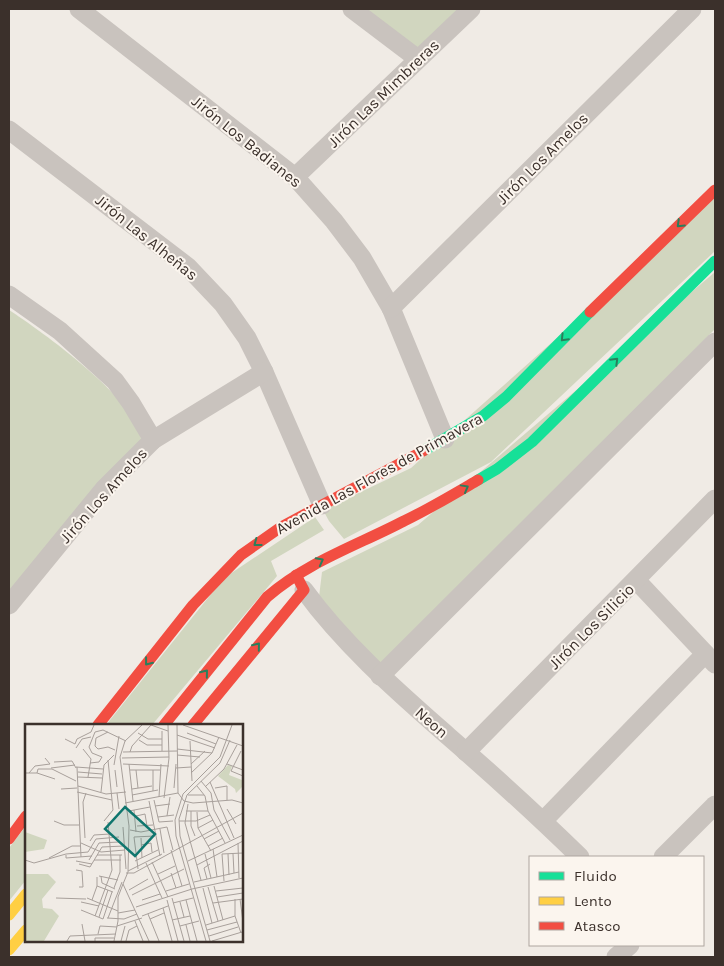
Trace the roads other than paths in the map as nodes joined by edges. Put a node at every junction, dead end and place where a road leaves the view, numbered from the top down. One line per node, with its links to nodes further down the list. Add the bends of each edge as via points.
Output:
1 (79, 9): 7 (street, Jirón Los Badianes)
2 (352, 9): 5 (street)
3 (472, 9): 5 (street, Jirón Las Mimbreras)
4 (692, 9): 11 (street, Jirón Los Amelos)
5 (418, 59): 7 (street, Jirón Las Mimbreras)
6 (9, 130): 13 (street, Jirón Las Alheñas, via 188,267 223,304 247,338)
7 (295, 177): 11 (street, Jirón Los Badianes, via 362,258)
8 (715, 190): 14 (main road, Avenida Las Flores de Primavera, one-way to 14, via 506,397 483,416)
9 (715, 261): 19 (main road, one-way to 9, via 320,561 406,521 503,465 583,394)
10 (9, 295): 15 (street, via 60,331 115,380)
11 (391, 308): 14 (street, Jirón Los Badianes)
12 (711, 354): 22 (street)
13 (264, 372): 15 (street, Jirón Los Amelos); 16 (street, Jirón Las Alheñas)
14 (444, 439): 16 (main road, Avenida Las Flores de Primavera)
15 (153, 440): 20 (street, Jirón Los Amelos, via 104,489)
16 (322, 504): 23 (main road, Avenida Las Flores de Primavera, one-way to 23, via 241,555 193,605)
17 (713, 505): 18 (street, Jirón Los Silicio)
18 (636, 580): 21 (street); 26 (street, Jirón Los Silicio)
19 (300, 582): 22 (street, Neon, via 315,605); 24 (main road, one-way to 19, via 267,597 283,583); 25 (main road, one-way to 19)
20 (9, 605)
21 (710, 659): 29 (street)
22 (380, 676): 26 (street, Neon)
23 (99, 724)
24 (165, 724)
25 (194, 724)
26 (466, 752): 29 (street, Neon)
27 (714, 808): 32 (street)
28 (25, 817): 30 (main road)
29 (543, 821): 31 (street, Neon)
30 (10, 835)
31 (579, 856)
32 (664, 856)
33 (25, 895): 34 (main road)
34 (9, 915)
35 (25, 920): 36 (main road)
36 (9, 926)
37 (25, 931): 39 (main road)
38 (629, 946): 40 (street)
39 (9, 950)
40 (616, 957)

